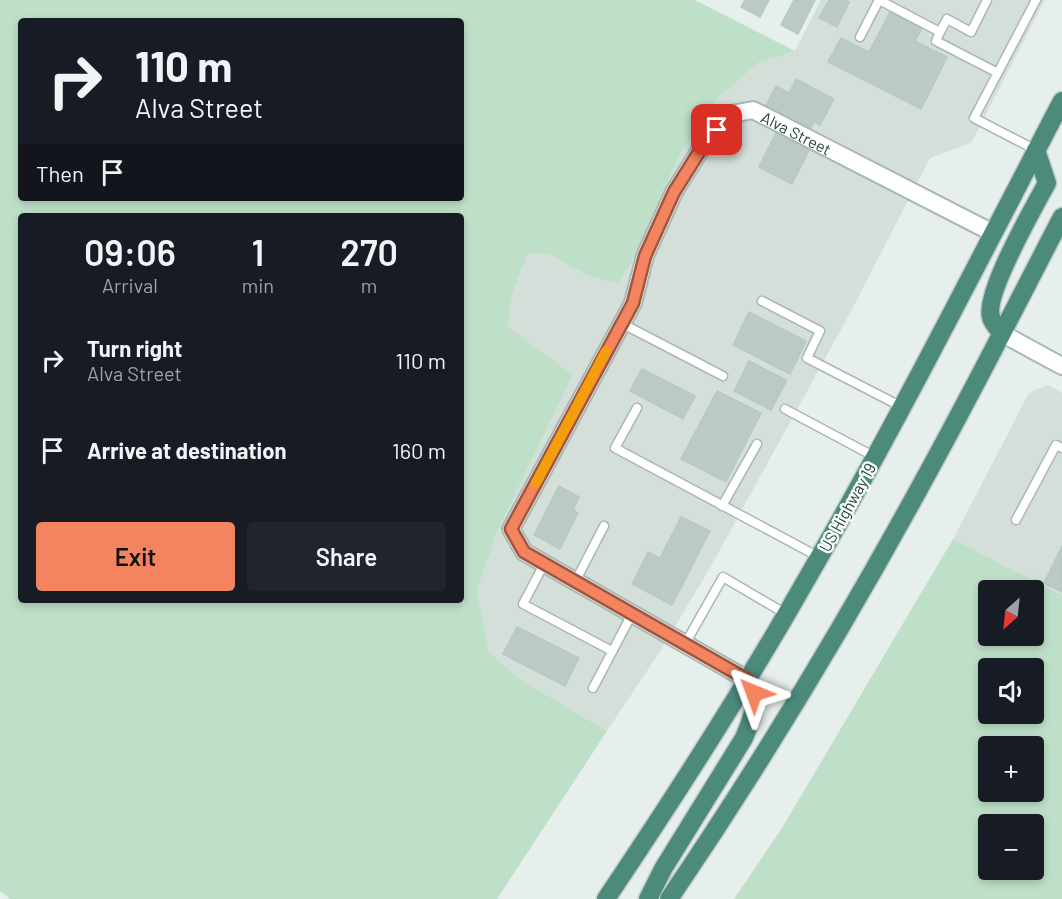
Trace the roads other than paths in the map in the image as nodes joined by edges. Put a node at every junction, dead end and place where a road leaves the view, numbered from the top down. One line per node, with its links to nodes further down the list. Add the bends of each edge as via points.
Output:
1 (987, 0): 3 (lane, via 971,32 947,19)
2 (1036, 0): 5 (lane)
3 (940, 32): 4 (lane, via 879,0); 5 (lane, via 936,41)
4 (860, 37)
5 (998, 73): 7 (lane, via 974,118)
6 (1062, 101): 7 (highway, US Highway 19)
7 (1036, 150): 9 (highway, US Highway 19); 12 (highway, via 1047,183 994,293 991,318)
8 (1062, 217): 12 (highway)
9 (993, 232): 11 (street, Alva Street, via 753,110 732,114 706,141 674,192 645,256 633,303); 15 (highway, US Highway 19)
10 (762, 301): 15 (lane, via 820,331 807,358)
11 (621, 323): 14 (lane); 25 (street, Alva Street, via 511,529 524,552)
12 (1001, 333): 13 (street); 35 (highway, via 938,454 800,696)
13 (1062, 366)
14 (723, 376)
15 (902, 407): 20 (highway, US Highway 19)
16 (637, 408): 21 (lane, via 615,448)
17 (785, 410): 20 (lane)
18 (757, 444): 21 (lane)
19 (1062, 448): 22 (lane, via 1056,445)
20 (875, 457): 24 (highway, US Highway 19)
21 (722, 506): 24 (lane)
22 (1016, 520)
23 (604, 525): 26 (lane)
24 (819, 558): 28 (highway, US Highway 19)
25 (544, 564): 26 (street); 30 (lane, via 522,604)
26 (575, 582): 27 (street)
27 (632, 614): 29 (street); 30 (lane)
28 (787, 614): 29 (lane, via 723,577); 31 (highway, US Highway 19)
29 (685, 644): 31 (street)
30 (612, 651): 32 (lane)
31 (748, 680): 33 (highway, US Highway 19); 34 (highway, via 754,700 752,720 744,738)
32 (593, 688)
33 (606, 899)
34 (648, 899)
35 (669, 899)

